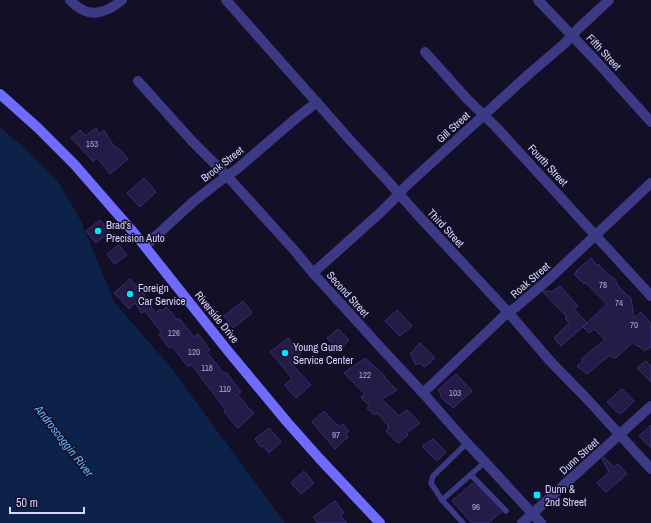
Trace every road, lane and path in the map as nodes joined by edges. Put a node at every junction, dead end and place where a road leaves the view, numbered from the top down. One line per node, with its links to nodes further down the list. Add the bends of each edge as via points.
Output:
1 (70, 0): 2 (street, via 89,13 108,10)
2 (122, 0)
3 (226, 0): 10 (street, Third Street)
4 (538, 0): 6 (street, Fifth Street)
5 (609, 0): 6 (street, Gill Street)
6 (572, 36): 11 (street, Gill Street); 12 (street, Fifth Street)
7 (425, 52): 11 (street, Fourth Street)
8 (138, 81): 13 (street, Second Street)
9 (0, 94): 17 (main road, Riverside Drive, via 62,150)
10 (317, 102): 13 (street, Brook Street); 15 (street, Third Street)
11 (484, 116): 15 (street, Gill Street); 16 (street, Fourth Street)
12 (651, 122)
13 (227, 176): 17 (street, Brook Street, via 193,202); 18 (street, Second Street)
14 (651, 184): 16 (street, Roak Street)
15 (399, 194): 18 (street, Gill Street); 20 (street, Third Street)
16 (596, 236): 19 (street, Fourth Street); 20 (street, Roak Street)
17 (145, 246): 31 (main road, Riverside Drive, via 287,422)
18 (313, 273): 21 (street, Second Street)
19 (651, 296)
20 (508, 312): 21 (street, Roak Street); 23 (street, Third Street)
21 (423, 393): 24 (street, Second Street)
22 (651, 406): 23 (street, Dunn Street)
23 (620, 435): 26 (street, Third Street); 30 (street, Dunn Street)
24 (468, 444): 25 (street, Second Street); 28 (lane, via 433,476 431,483)
25 (485, 462): 27 (lane); 30 (street, Second Street)
26 (651, 469)
27 (471, 475): 28 (lane); 29 (lane)
28 (442, 500): 32 (lane)
29 (506, 511)
30 (532, 513): 33 (street, Dunn Street); 34 (street, Second Street)
31 (380, 523)
32 (463, 523)
33 (522, 523)
34 (541, 523)

